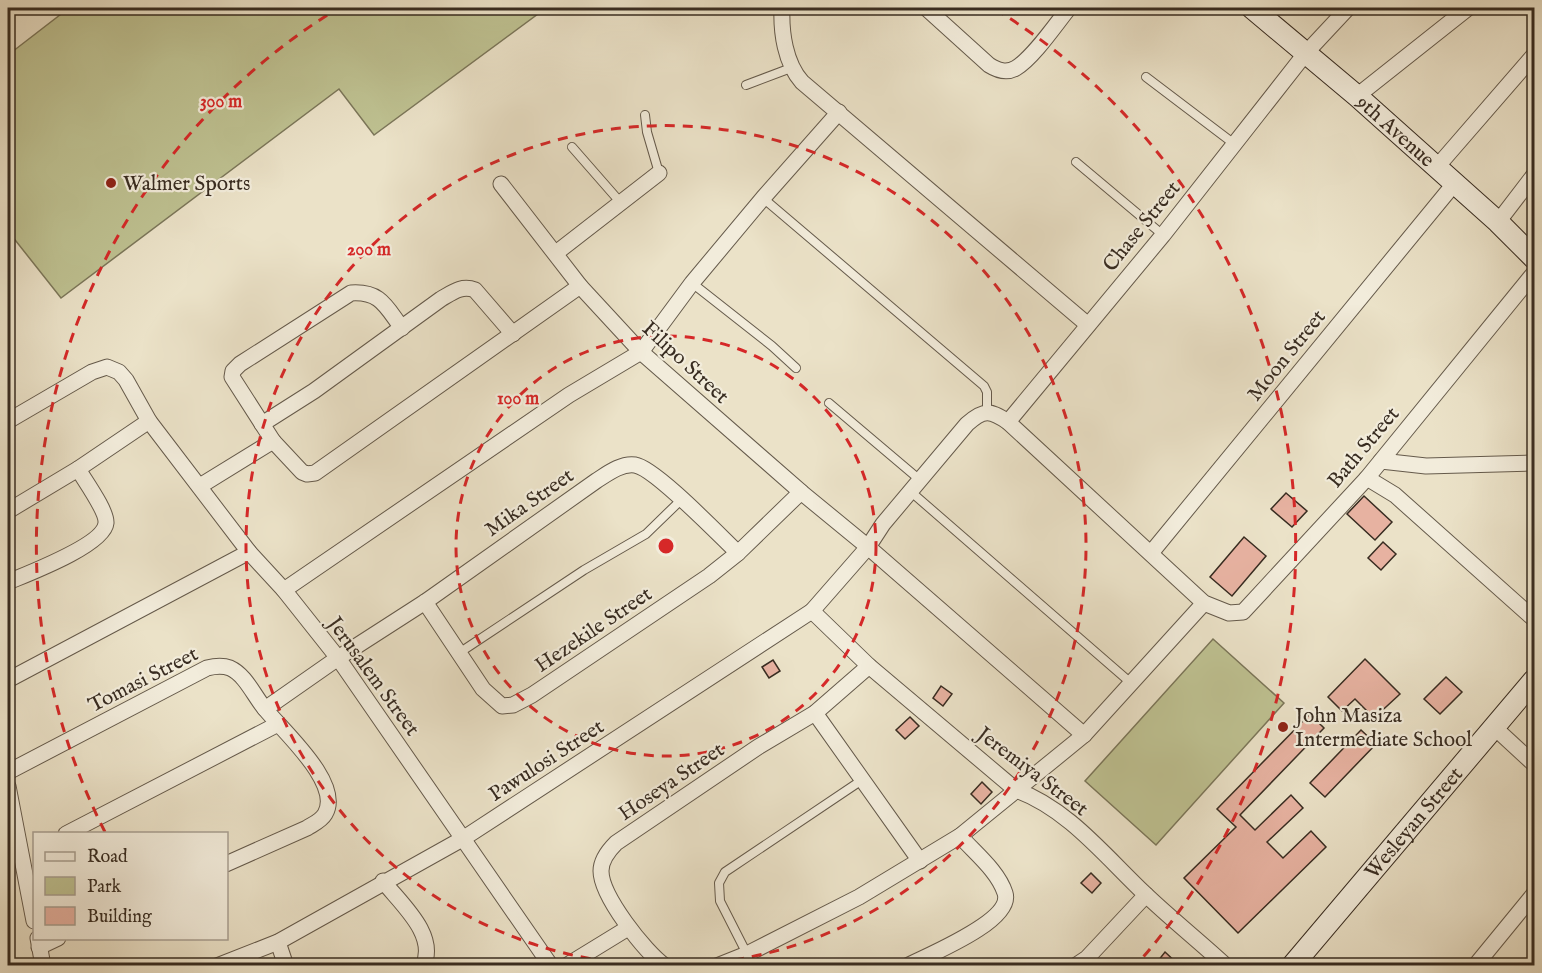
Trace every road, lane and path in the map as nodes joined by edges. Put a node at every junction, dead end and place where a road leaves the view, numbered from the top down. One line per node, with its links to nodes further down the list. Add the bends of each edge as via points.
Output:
1 (782, 8): 9 (street)
2 (926, 8): 3 (street, via 989,65 1006,71 1015,69 1033,52)
3 (1069, 8)
4 (1252, 8): 7 (street, 9th Avenue)
5 (1348, 8): 7 (street, Chase Street)
6 (1468, 8): 12 (street)
7 (1305, 54): 12 (street, 9th Avenue); 15 (street, Chase Street)
8 (1534, 55): 18 (street)
9 (791, 68): 11 (lane); 13 (street)
10 (1146, 77): 15 (lane)
11 (746, 85)
12 (1357, 96): 18 (street, 9th Avenue)
13 (839, 112): 23 (street); 32 (street)
14 (645, 116): 19 (lane)
15 (1233, 143): 26 (street, Chase Street)
16 (573, 147): 24 (lane)
17 (1076, 162): 26 (lane)
18 (1436, 168): 22 (street, 9th Avenue)
19 (659, 173): 24 (street)
20 (1534, 175): 25 (street)
21 (501, 184): 27 (street, Filipo Street)
22 (1454, 184): 25 (street, 9th Avenue); 56 (street, Moon Street)
23 (764, 198): 30 (street); 38 (lane, via 984,386)
24 (621, 203): 27 (street)
25 (1498, 222): 28 (street, 9th Avenue)
26 (1163, 235): 32 (street, Chase Street)
27 (556, 253): 31 (street, Filipo Street)
28 (1534, 258)
29 (1534, 273): 44 (street, Bath Street)
30 (692, 283): 35 (street); 36 (lane)
31 (580, 286): 34 (street); 35 (street, Filipo Street)
32 (1088, 325): 41 (street, Chase Street)
33 (402, 328): 34 (street, via 441,299 467,287 475,290); 42 (street); 42 (street, via 380,298 364,292 351,293 240,364 232,371 232,377)
34 (513, 334): 43 (street, via 315,472 302,472)
35 (641, 352): 50 (street, Filipo Street); 58 (street, via 569,395)
36 (796, 368)
37 (830, 403): 48 (lane)
38 (987, 412): 41 (street); 48 (street, Pawulosi Street, via 967,424)
39 (149, 421): 40 (street, Jerusalem Street, via 126,380 107,367); 46 (street); 49 (street, Jerusalem Street)
40 (8, 422)
41 (1008, 422): 56 (street)
42 (262, 424): 43 (street)
43 (273, 441): 49 (street)
44 (1381, 461): 45 (street, via 1426,466); 47 (street, Bath Street)
45 (1534, 463)
46 (78, 469): 52 (street); 57 (street, via 106,517 103,532 77,551)
47 (1367, 478): 60 (street, Bath Street, via 1243,612 1229,613); 62 (street, via 1395,495)
48 (915, 485): 53 (street, Pawulosi Street); 68 (lane)
49 (200, 486): 54 (street, Jerusalem Street)
50 (801, 492): 53 (street, Filipo Street); 55 (street, Hezekile Street)
51 (681, 499): 55 (street, Mika Street); 59 (street, Mika Street, via 646,470 637,465 623,466); 63 (lane, via 646,534)
52 (8, 511)
53 (868, 547): 61 (street, Pawulosi Street); 73 (street, Filipo Street)
54 (249, 552): 58 (street, Jerusalem Street); 66 (street)
55 (738, 553): 63 (street, Hezekile Street, via 674,601 513,705 502,706 491,698)
56 (1151, 553): 60 (street)
57 (8, 582)
58 (284, 590): 64 (street, Jerusalem Street)
59 (425, 602): 63 (street, Hezekile Street); 64 (street, Mika Street)
60 (1204, 603): 68 (street)
61 (812, 611): 65 (street, Jeremiya Street); 81 (street, Pawulosi Street)
62 (1534, 619)
63 (459, 653)
64 (338, 658): 69 (street, Mika Street); 81 (street, Jerusalem Street)
65 (869, 666): 70 (street, Hoseya Street); 78 (street, Jeremiya Street)
66 (8, 680)
67 (1534, 680): 72 (street, Wesleyan Street)
68 (1131, 683): 73 (street)
69 (265, 709): 71 (street, Tomasi Street); 75 (street, Tomasi Street, via 241,676 231,669 207,668)
70 (815, 713): 76 (street); 89 (street, Hoseya Street, via 758,747 609,850 601,871)
71 (278, 724): 79 (street); 84 (street, Tomasi Street, via 310,759 329,799 326,814 307,828)
72 (1495, 728): 74 (street); 104 (street, Wesleyan Street)
73 (1084, 735): 78 (street)
74 (1534, 764)
75 (8, 772)
76 (862, 780): 83 (street); 92 (lane, via 725,872 719,882 720,901)
77 (8, 786): 82 (street)
78 (1016, 790): 80 (street); 87 (street, Jeremiya Street, via 1062,815)
79 (70, 832)
80 (960, 836): 83 (street); 102 (street, via 999,879 1005,894 1004,907 981,928)
81 (464, 838): 85 (street, Pawulosi Street); 98 (street, Jerusalem Street)
82 (28, 853): 88 (street)
83 (920, 861): 92 (street)
84 (228, 863)
85 (384, 881): 90 (street, Pawulosi Street); 97 (street, via 425,937 427,956)
86 (1534, 894): 105 (street)
87 (1146, 895): 93 (street); 103 (street, Jeremiya Street)
88 (33, 910)
89 (628, 928): 99 (street); 100 (street, Hoseya Street)
90 (278, 942): 95 (street, Pawulosi Street); 96 (street)
91 (39, 943): 94 (street)
92 (747, 954): 101 (street)
93 (1085, 963)
94 (43, 966)
95 (217, 966)
96 (286, 966)
97 (423, 966)
98 (551, 966)
99 (566, 966)
100 (665, 966)
101 (717, 966)
102 (907, 966)
103 (1226, 966)
104 (1292, 966)
105 (1475, 966)

